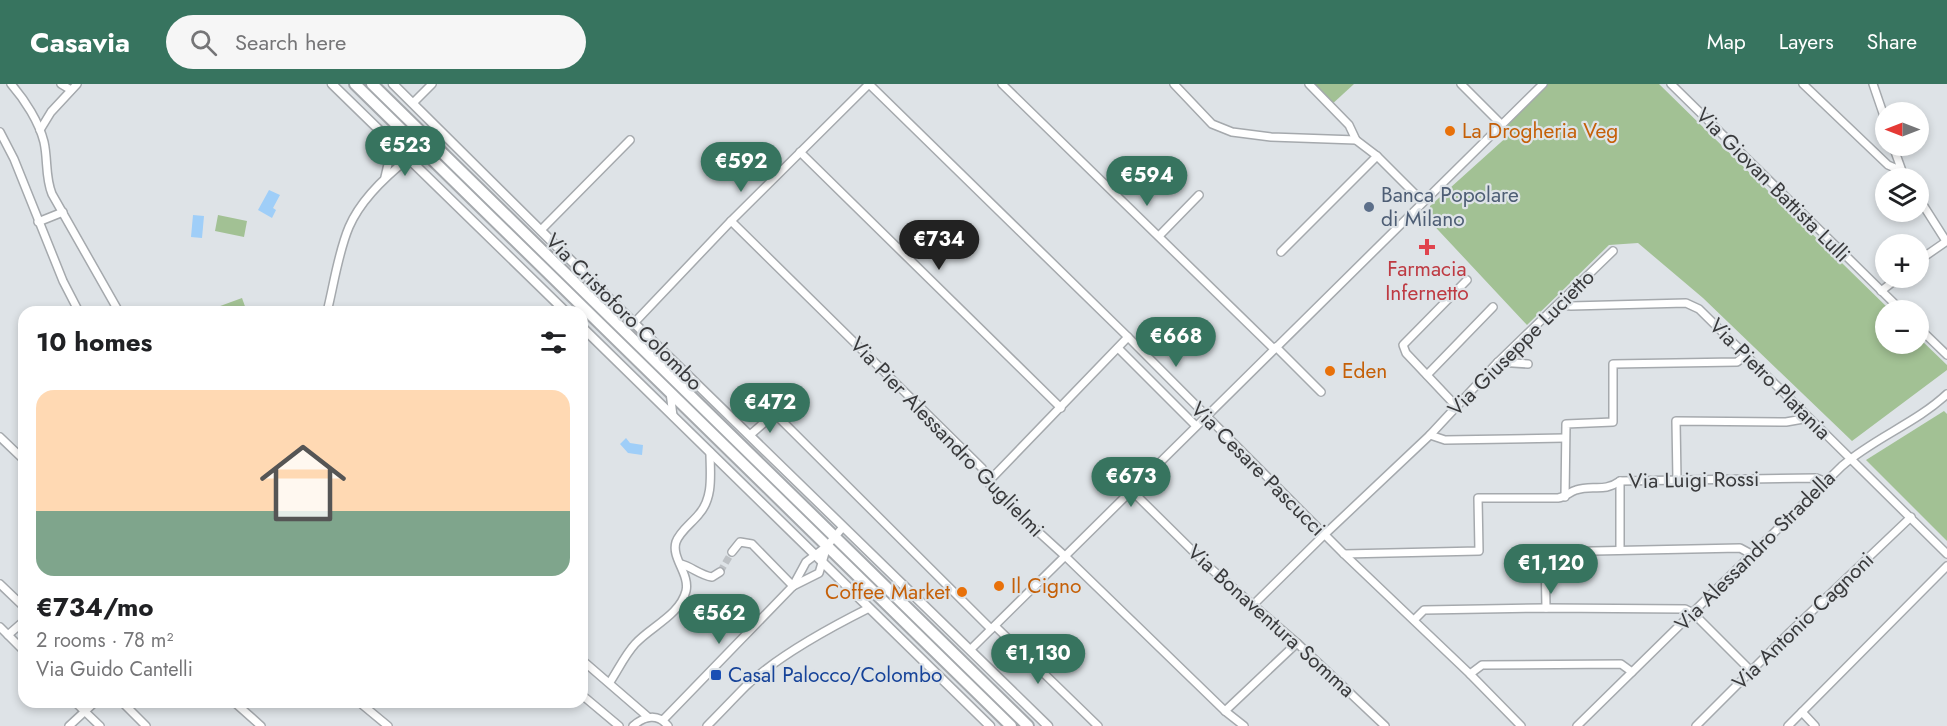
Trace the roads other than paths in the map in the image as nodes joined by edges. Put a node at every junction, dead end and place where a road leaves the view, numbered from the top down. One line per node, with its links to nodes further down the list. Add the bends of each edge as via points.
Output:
1 (11, 84): 22 (street)
2 (61, 84): 18 (street)
3 (77, 84): 18 (street)
4 (332, 84): 27 (street, Via Cristoforo Colombo)
5 (355, 84): 55 (main road, Via Cristoforo Colombo)
6 (372, 84): 97 (main road, Via Cristoforo Colombo)
7 (393, 84): 20 (street, Via Cristoforo Colombo)
8 (432, 84): 20 (street)
9 (869, 84): 29 (street); 60 (street, Via Cesare Pascucci)
10 (1002, 84): 41 (street)
11 (1174, 84): 25 (street, via 1212,124 1232,132)
12 (1309, 84): 25 (street, via 1348,125)
13 (1461, 84): 21 (street)
14 (1543, 84): 21 (street)
15 (1671, 84): 48 (street, Via Giovan Battista Lulli)
16 (1803, 84): 32 (street)
17 (1873, 84): 19 (street)
18 (71, 90): 22 (street)
19 (1879, 102)
20 (413, 103): 40 (street, Via Cristoforo Colombo)
21 (1501, 124): 35 (street)
22 (40, 130): 36 (street, via 47,183)
23 (0, 132): 39 (street, via 15,159)
24 (630, 140): 28 (street)
25 (1356, 140): 30 (street)
26 (616, 141): 28 (street)
27 (393, 143): 31 (street, Via Cristoforo Colombo); 33 (street)
28 (623, 147): 40 (street)
29 (800, 152): 38 (street); 75 (street)
30 (1377, 156): 35 (street); 44 (street)
31 (410, 158): 33 (street); 54 (street, Via Cristoforo Colombo)
32 (1895, 168)
33 (385, 177): 53 (street, via 349,227)
34 (1199, 195): 41 (street)
35 (1422, 201): 63 (street)
36 (63, 212): 39 (street); 52 (street)
37 (1929, 214): 42 (street)
38 (730, 221): 58 (street); 89 (street, Via Pier Alessandro Guglielmi, via 982,468)
39 (38, 222): 51 (street)
40 (541, 230): 58 (street, Via Cristoforo Colombo)
41 (1158, 236): 63 (street)
42 (1947, 241): 45 (street)
43 (1613, 251): 50 (street, Via Giuseppe Lucietto)
44 (1281, 252)
45 (1929, 253)
46 (1467, 280): 68 (street, via 1403,345)
47 (1885, 288): 48 (street)
48 (1881, 291): 49 (street, Via Giovan Battista Lulli)
49 (1890, 300)
50 (1560, 304): 64 (street, Via Pietro Platania, via 1686,303 1699,309); 66 (street, Via Giuseppe Lucietto)
51 (75, 306)
52 (116, 306)
53 (329, 306)
54 (560, 306)
55 (582, 306)
56 (1493, 307): 68 (street)
57 (588, 312): 69 (main road, Via Cristoforo Colombo)
58 (633, 322): 81 (street, Via Cristoforo Colombo)
59 (588, 333): 77 (street, Via Cristoforo Colombo)
60 (1128, 337): 62 (street); 78 (street, Via Cesare Pascucci)
61 (1929, 338): 65 (street)
62 (1118, 348): 75 (street); 80 (street, Via Cesare Pascucci)
63 (1275, 348): 70 (street); 78 (street)
64 (1746, 355): 79 (street, Via Pietro Platania); 84 (street, via 1737,362 1613,364 1613,422 1566,424)
65 (1947, 355)
66 (1498, 362): 67 (street); 74 (street, Via Giuseppe Lucietto)
67 (1528, 364)
68 (1426, 375): 74 (street)
69 (670, 392): 77 (street, Via Cristoforo Colombo); 98 (main road, Via Cristoforo Colombo)
70 (1321, 392)
71 (1944, 396): 73 (street); 87 (street, Via Alessandro Stradella)
72 (763, 402): 76 (street)
73 (1947, 405)
74 (1456, 407): 82 (street, Via Giuseppe Lucietto)
75 (1061, 408): 89 (street)
76 (774, 414): 81 (street); 120 (street)
77 (673, 416): 85 (street, Via Cristoforo Colombo)
78 (1206, 417): 80 (street); 96 (street, Via Cesare Pascucci)
79 (1809, 418): 87 (street, Via Pietro Platania); 88 (street, via 1786,422 1676,421)
80 (1196, 426): 92 (street)
81 (750, 435): 95 (street, Via Cristoforo Colombo)
82 (1430, 435): 84 (street, via 1445,440); 96 (street, Via Giuseppe Lucietto)
83 (0, 437): 86 (street)
84 (1565, 438): 93 (street)
85 (710, 452): 103 (street, Via Cristoforo Colombo); 107 (street, via 708,499 676,542)
86 (18, 454)
87 (1851, 459): 91 (street, Via Alessandro Stradella); 94 (street, Via Pietro Platania)
88 (1677, 480): 90 (street, Via Luigi Rossi); 91 (street, Via Luigi Rossi, via 1816,478)
89 (989, 481): 105 (street, Via Pier Alessandro Guglielmi, via 999,496)
90 (1620, 481): 93 (street, Via Luigi Rossi, via 1610,488 1577,489); 99 (street)
91 (1826, 482): 104 (street, Via Alessandro Stradella)
92 (1131, 490): 105 (street); 113 (street, Via Bonaventura Somma)
93 (1565, 497): 101 (street, Via Luigi Rossi, via 1478,498 1479,551)
94 (1911, 517): 102 (street, Via Pietro Platania); 127 (street, Via Antonio Cagnoni)
95 (843, 527): 97 (street); 124 (street, Via Cristoforo Colombo)
96 (1324, 535): 101 (street, Via Cesare Pascucci); 113 (street, Via Giuseppe Lucietto)
97 (835, 536): 98 (street); 131 (main road, Via Cristoforo Colombo)
98 (827, 546): 103 (street); 106 (street); 152 (main road, Via Cristoforo Colombo)
99 (1620, 550): 104 (street, via 1740,549); 115 (street, via 1545,552)
100 (732, 552): 111 (street, via 740,542 752,544)
101 (1344, 554): 117 (street, Via Cesare Pascucci)
102 (1947, 554)
103 (815, 555): 106 (street, Via Cristoforo Colombo); 111 (street)
104 (1753, 555): 116 (street, Via Alessandro Stradella)
105 (1066, 557): 120 (street); 138 (street, Via Pier Alessandro Guglielmi)
106 (824, 563): 111 (street, via 818,574); 114 (street, Via Cristoforo Colombo)
107 (681, 564): 109 (street, via 704,576); 130 (street, via 686,584 683,597 658,626 636,643)
108 (1947, 566): 140 (street)
109 (720, 572)
110 (0, 584): 112 (street)
111 (793, 586): 142 (street)
112 (18, 601)
113 (1252, 606): 122 (street, Via Bonaventura Somma)
114 (869, 608): 150 (street, via 790,653 748,684); 151 (street, Via Cristoforo Colombo)
115 (1546, 608): 116 (street, via 1685,609); 117 (street, via 1424,610)
116 (1694, 613): 127 (street); 128 (street, Via Alessandro Stradella)
117 (1414, 620): 129 (street, Via Cesare Pascucci)
118 (18, 626): 121 (street)
119 (0, 627): 121 (street)
120 (993, 628): 124 (street); 155 (street)
121 (8, 635): 123 (street)
122 (1298, 643): 138 (street); 157 (street, Via Bonaventura Somma)
123 (18, 645)
124 (971, 650): 126 (street, Via Cristoforo Colombo)
125 (588, 665): 130 (street)
126 (984, 665): 131 (street); 154 (street, Via Cristoforo Colombo)
127 (1750, 670): 160 (street, Via Antonio Cagnoni)
128 (1632, 672): 129 (street, via 1621,664 1482,665); 159 (street, Via Alessandro Stradella)
129 (1470, 674): 158 (street, Via Cesare Pascucci)
130 (610, 682): 141 (street)
131 (988, 687): 153 (main road, Via Cristoforo Colombo)
132 (588, 700): 148 (street)
133 (81, 708): 139 (street)
134 (89, 708): 139 (street)
135 (128, 708): 145 (street)
136 (241, 708): 146 (street)
137 (366, 708): 147 (street)
138 (1225, 711): 156 (street, Via Pier Alessandro Guglielmi)
139 (85, 712): 143 (street); 144 (street)
140 (1802, 712): 161 (street); 162 (street)
141 (648, 717): 142 (street); 149 (street)
142 (665, 723)
143 (69, 726)
144 (100, 726)
145 (146, 726)
146 (261, 726)
147 (388, 726)
148 (619, 726)
149 (633, 726)
150 (707, 726)
151 (990, 726)
152 (1011, 726)
153 (1028, 726)
154 (1048, 726)
155 (1098, 726)
156 (1244, 726)
157 (1385, 726)
158 (1521, 726)
159 (1577, 726)
160 (1696, 726)
161 (1788, 726)
162 (1815, 726)

